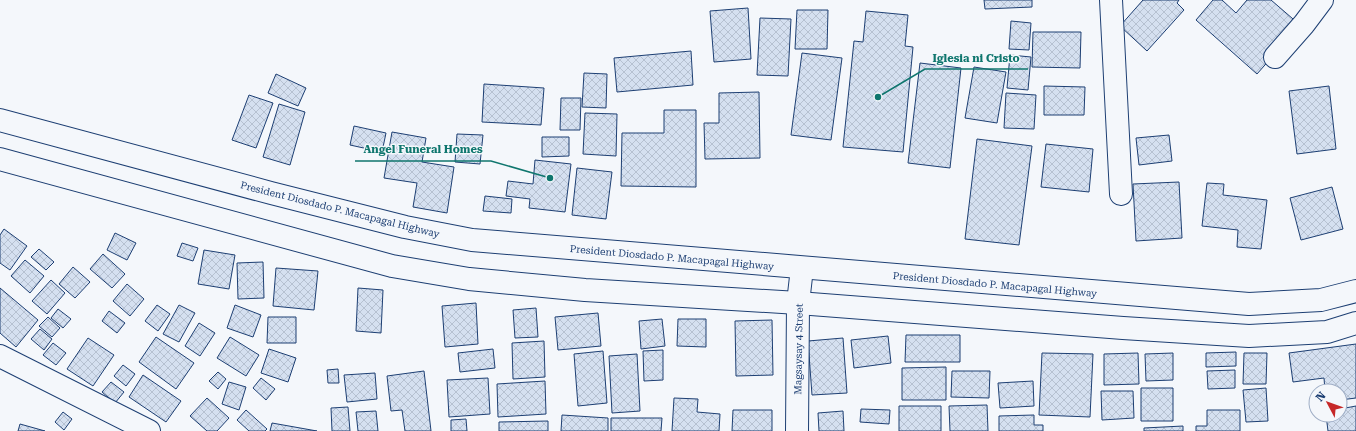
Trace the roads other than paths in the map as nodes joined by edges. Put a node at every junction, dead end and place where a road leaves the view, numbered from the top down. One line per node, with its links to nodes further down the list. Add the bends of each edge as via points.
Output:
1 (1111, 0): 6 (main road)
2 (1322, 0): 3 (main road)
3 (1276, 57)
4 (1, 124): 7 (main road, President Diosdado P. Macapagal Highway, via 405,227 472,240)
5 (0, 159): 9 (main road, via 392,266 469,279 577,289)
6 (1121, 194)
7 (802, 268): 8 (main road, President Diosdado P. Macapagal Highway, via 1249,304 1321,300); 9 (main road, Magsaysay 4 Street)
8 (1356, 291)
9 (798, 303): 10 (main road, via 1248,336 1327,332); 13 (main road, Magsaysay 4 Street)
10 (1356, 323)
11 (0, 356): 12 (main road)
12 (149, 431)
13 (797, 431)

